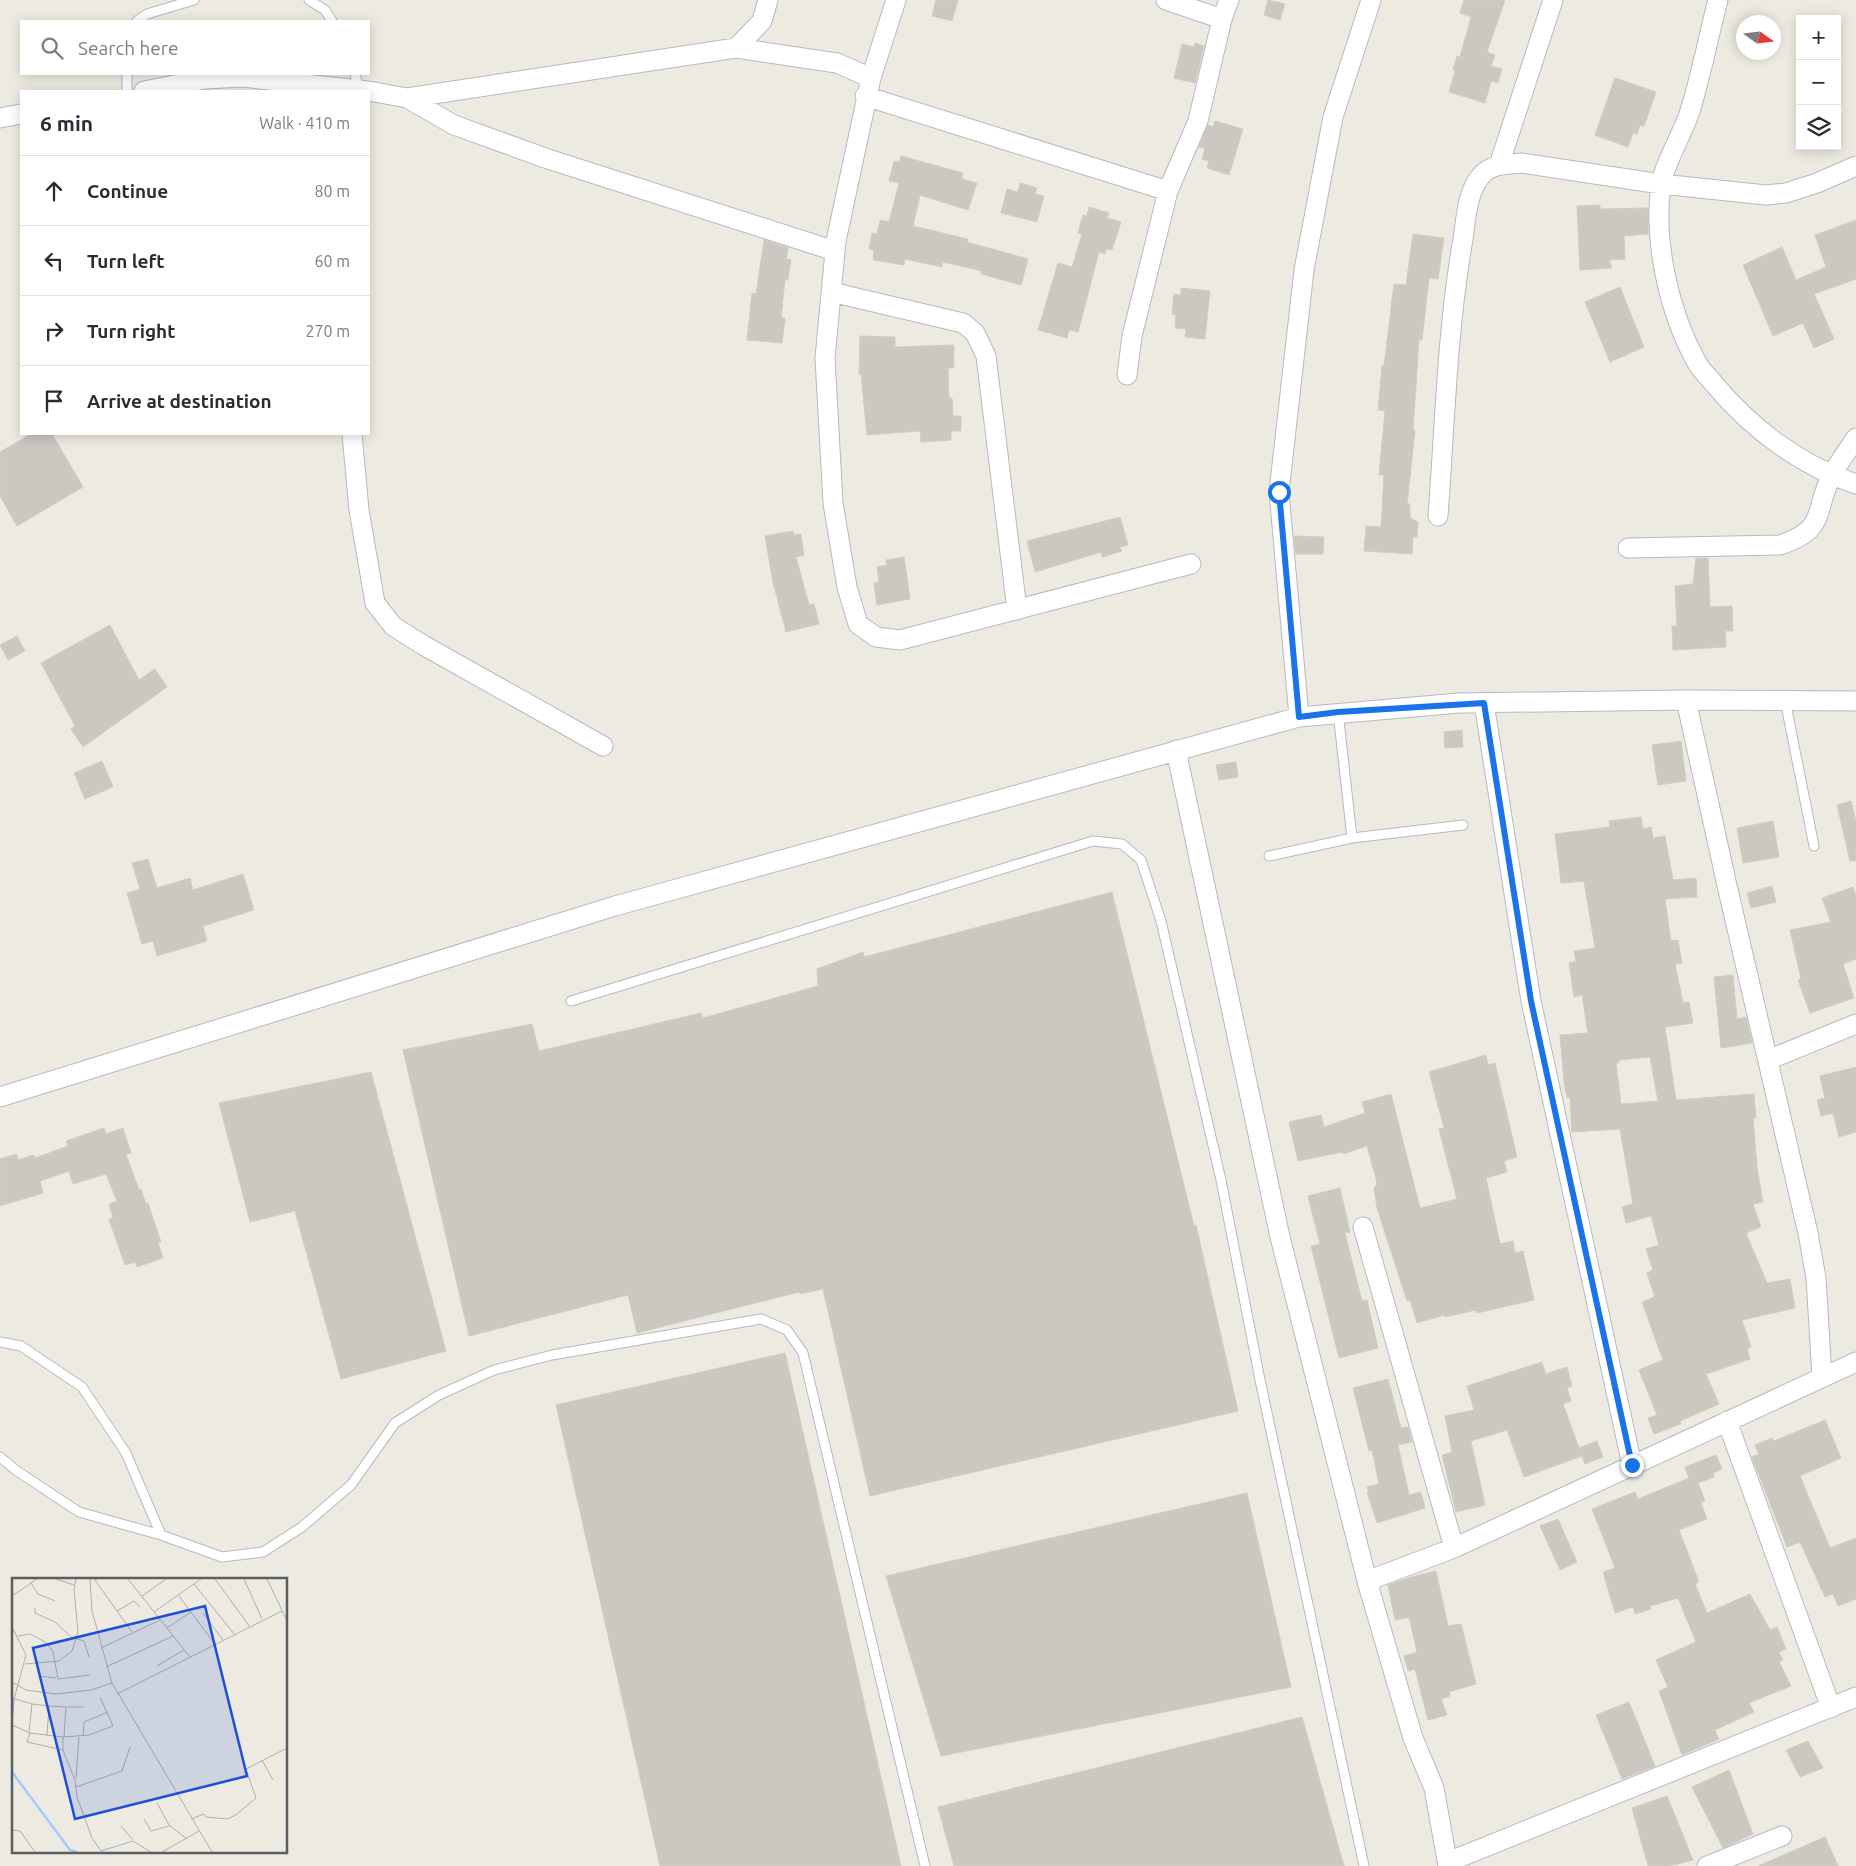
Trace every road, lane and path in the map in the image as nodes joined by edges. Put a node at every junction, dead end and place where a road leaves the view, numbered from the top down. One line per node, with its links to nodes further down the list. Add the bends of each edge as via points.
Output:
1 (194, 0): 11 (lane, via 147,14)
2 (309, 0): 12 (lane, via 325,10)
3 (768, 0): 13 (street, via 762,21)
4 (896, 0): 15 (street)
5 (1166, 0): 10 (street)
6 (1229, 0): 10 (street)
7 (1371, 0): 44 (street, via 1333,117 1304,270 1279,492)
8 (1553, 0): 24 (street)
9 (1718, 0): 26 (street, via 1689,114)
10 (1222, 18): 27 (street, via 1198,121)
11 (138, 20)
12 (331, 20)
13 (736, 48): 15 (street, via 837,63); 21 (street)
14 (127, 75): 18 (lane)
15 (871, 78): 20 (street)
16 (362, 87): 17 (street); 21 (street)
17 (332, 89): 19 (street, via 225,77)
18 (127, 90)
19 (150, 90)
20 (866, 96): 27 (street); 28 (street)
21 (407, 98): 28 (street, via 454,126)
22 (20, 114): 23 (street)
23 (0, 118)
24 (1499, 165): 26 (street, via 1522,163); 35 (street, via 1479,177 1468,207 1446,370)
25 (1856, 166): 26 (street, via 1786,193 1766,195)
26 (1661, 184): 33 (street, via 1664,268 1670,296 1697,363 1726,398 1757,427 1794,455)
27 (1168, 191): 30 (street, via 1132,336)
28 (835, 252): 29 (street)
29 (831, 292): 38 (street, via 963,322 975,333 986,356); 38 (street, via 826,358 834,503 847,587 858,624 876,637 900,640)
30 (1127, 375)
31 (352, 435): 45 (street, via 358,510 375,603 393,626)
32 (1856, 438): 33 (street)
33 (1832, 476): 34 (street); 36 (street, via 1816,521 1800,538 1780,545)
34 (1856, 484)
35 (1438, 516)
36 (1628, 548)
37 (1192, 564): 38 (street)
38 (1018, 610)
39 (1686, 700): 40 (street); 42 (street); 53 (street)
40 (1785, 700): 41 (street); 49 (lane)
41 (1856, 701)
42 (1484, 703): 43 (street); 61 (street, via 1531,1001)
43 (1338, 712): 44 (street); 48 (lane)
44 (1299, 717): 46 (street)
45 (603, 746)
46 (1176, 750): 54 (street, via 615,906); 64 (street, via 1280,1237)
47 (1463, 825): 48 (lane)
48 (1352, 838): 50 (lane)
49 (1814, 846)
50 (1269, 856)
51 (571, 1001): 70 (lane, via 1093,841 1122,844 1141,860 1161,921 1221,1180 1260,1380)
52 (1856, 1024): 53 (street)
53 (1768, 1060): 58 (street, via 1816,1278)
54 (0, 1097)
55 (1363, 1227): 63 (street)
56 (0, 1342): 62 (lane, via 20,1346 82,1387 126,1453)
57 (1856, 1362): 58 (street)
58 (1822, 1377): 59 (street)
59 (1727, 1421): 61 (street); 66 (street)
60 (0, 1457): 62 (lane, via 79,1512)
61 (1632, 1465): 63 (street)
62 (161, 1535): 69 (lane, via 222,1557 263,1552 302,1527 351,1485 395,1423 439,1394 494,1370 552,1355 761,1319 787,1330 803,1353)
63 (1454, 1548): 64 (street)
64 (1368, 1581): 68 (street, via 1413,1738 1434,1788)
65 (1856, 1697): 66 (street)
66 (1831, 1708): 68 (street)
67 (1782, 1836): 71 (street)
68 (1448, 1864)
69 (925, 1866)
70 (1364, 1866)
71 (1707, 1866)

